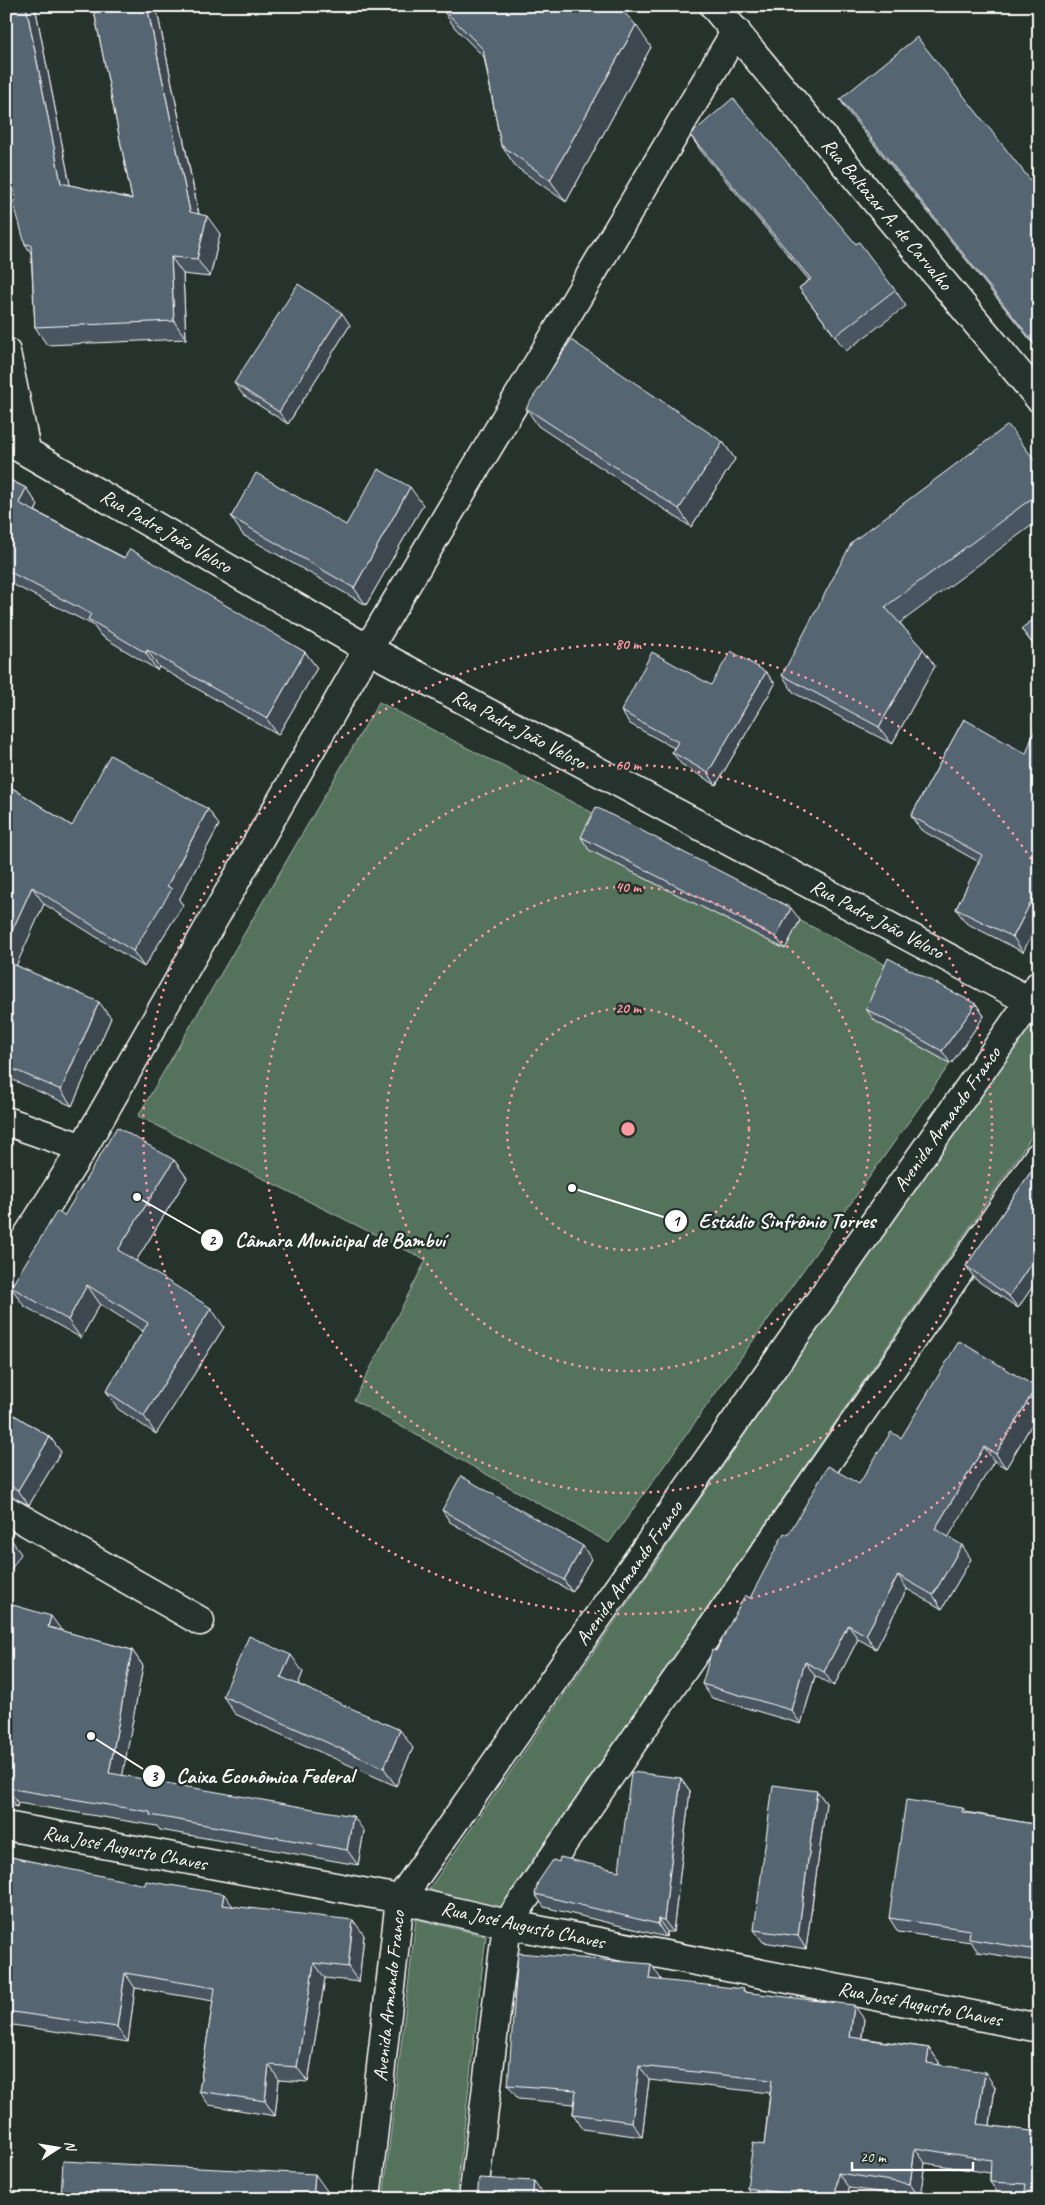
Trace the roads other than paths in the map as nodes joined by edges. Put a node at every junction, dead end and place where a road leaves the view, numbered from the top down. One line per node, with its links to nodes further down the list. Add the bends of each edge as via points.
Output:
1 (714, 6): 2 (street, Rua Baltazar A. de Carvalho)
2 (736, 31): 4 (street, Rua Baltazar A. de Carvalho); 6 (street)
3 (6, 352): 5 (street)
4 (1039, 398)
5 (16, 445): 6 (street, Rua Padre João Veloso)
6 (368, 649): 7 (street, Rua Padre João Veloso); 9 (street)
7 (1036, 997): 15 (street, Avenida Armando Franco)
8 (6, 1121): 9 (street)
9 (83, 1148): 11 (street)
10 (1039, 1156): 16 (street)
11 (6, 1270)
12 (6, 1510): 13 (street)
13 (200, 1621)
14 (6, 1826): 15 (street, Rua José Augusto Chaves)
15 (400, 1899): 16 (street, Rua José Augusto Chaves); 18 (street, Avenida Armando Franco)
16 (507, 1924): 17 (street, Rua José Augusto Chaves); 19 (street)
17 (1039, 2028)
18 (366, 2199)
19 (473, 2199)

